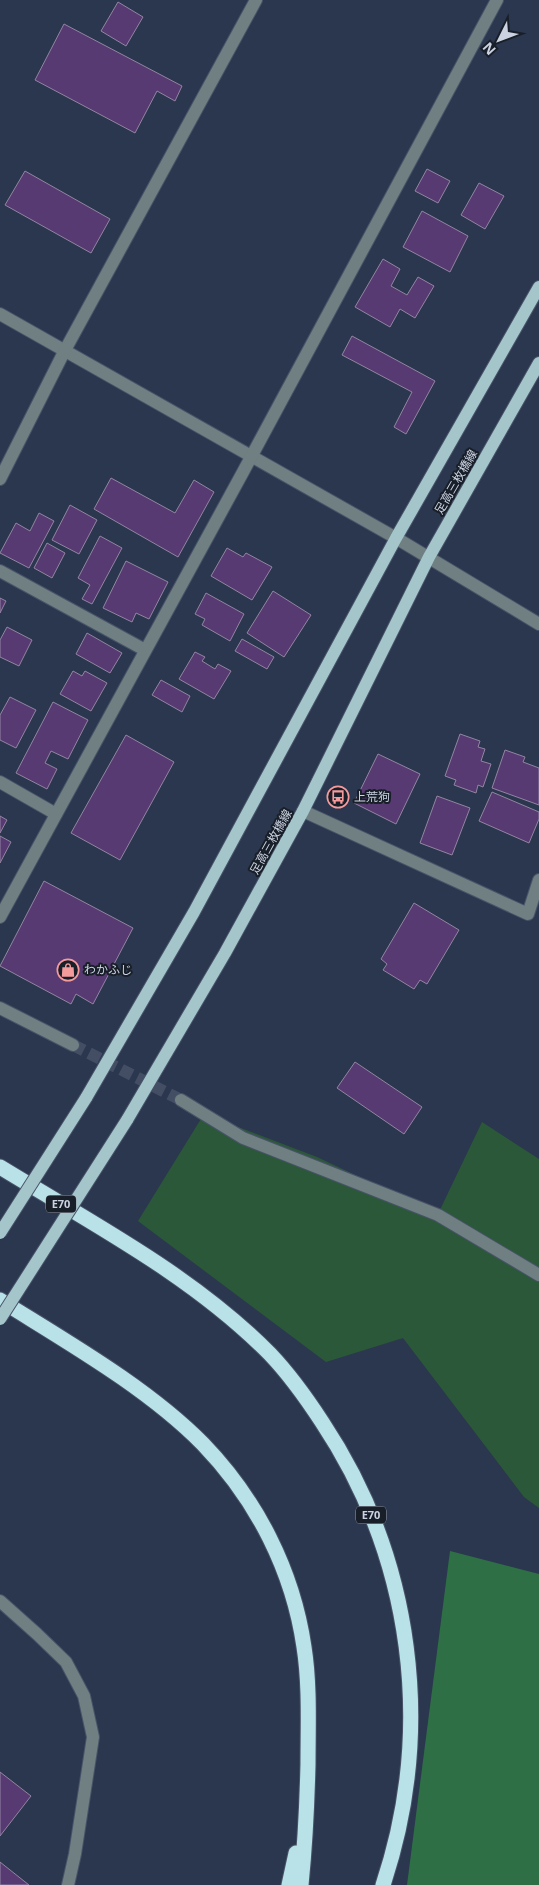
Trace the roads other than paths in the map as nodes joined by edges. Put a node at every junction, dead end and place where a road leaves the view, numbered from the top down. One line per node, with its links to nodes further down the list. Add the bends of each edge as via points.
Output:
1 (256, 0): 5 (street)
2 (498, 0): 7 (street)
3 (539, 287): 9 (main road, 足高三枚橋線)
4 (0, 314): 5 (street)
5 (64, 352): 7 (street); 8 (street)
6 (539, 364): 10 (main road, 足高三枚橋線)
7 (251, 457): 9 (street); 13 (street)
8 (0, 479)
9 (396, 538): 10 (street); 23 (main road, 足高三枚橋線, bridge, via 194,912 86,1098)
10 (429, 557): 12 (street); 15 (main road, 足高三枚橋線)
11 (0, 571): 13 (street)
12 (539, 624)
13 (145, 650): 16 (street)
14 (0, 782): 16 (street)
15 (303, 811): 17 (street, via 528,914); 26 (main road, 足高三枚橋線, bridge, via 225,953 127,1120)
16 (56, 814): 18 (street)
17 (539, 880)
18 (0, 917)
19 (0, 1008): 20 (street)
20 (73, 1045)
21 (181, 1100): 24 (street, via 243,1138 438,1214)
22 (0, 1167): 32 (highway, E70, via 142,1254 232,1320 271,1355 304,1394 360,1488 386,1551 402,1616 410,1680 410,1741 403,1804)
23 (0, 1233)
24 (539, 1275)
25 (0, 1300): 28 (highway, via 142,1392 203,1444 236,1480 262,1520 282,1563 296,1609 304,1648)
26 (0, 1319)
27 (0, 1602): 29 (street, via 66,1662 84,1696 93,1736)
28 (308, 1744): 30 (highway, via 299,1834); 31 (highway, via 306,1836)
29 (68, 1885)
30 (289, 1885)
31 (301, 1885)
32 (383, 1885)

